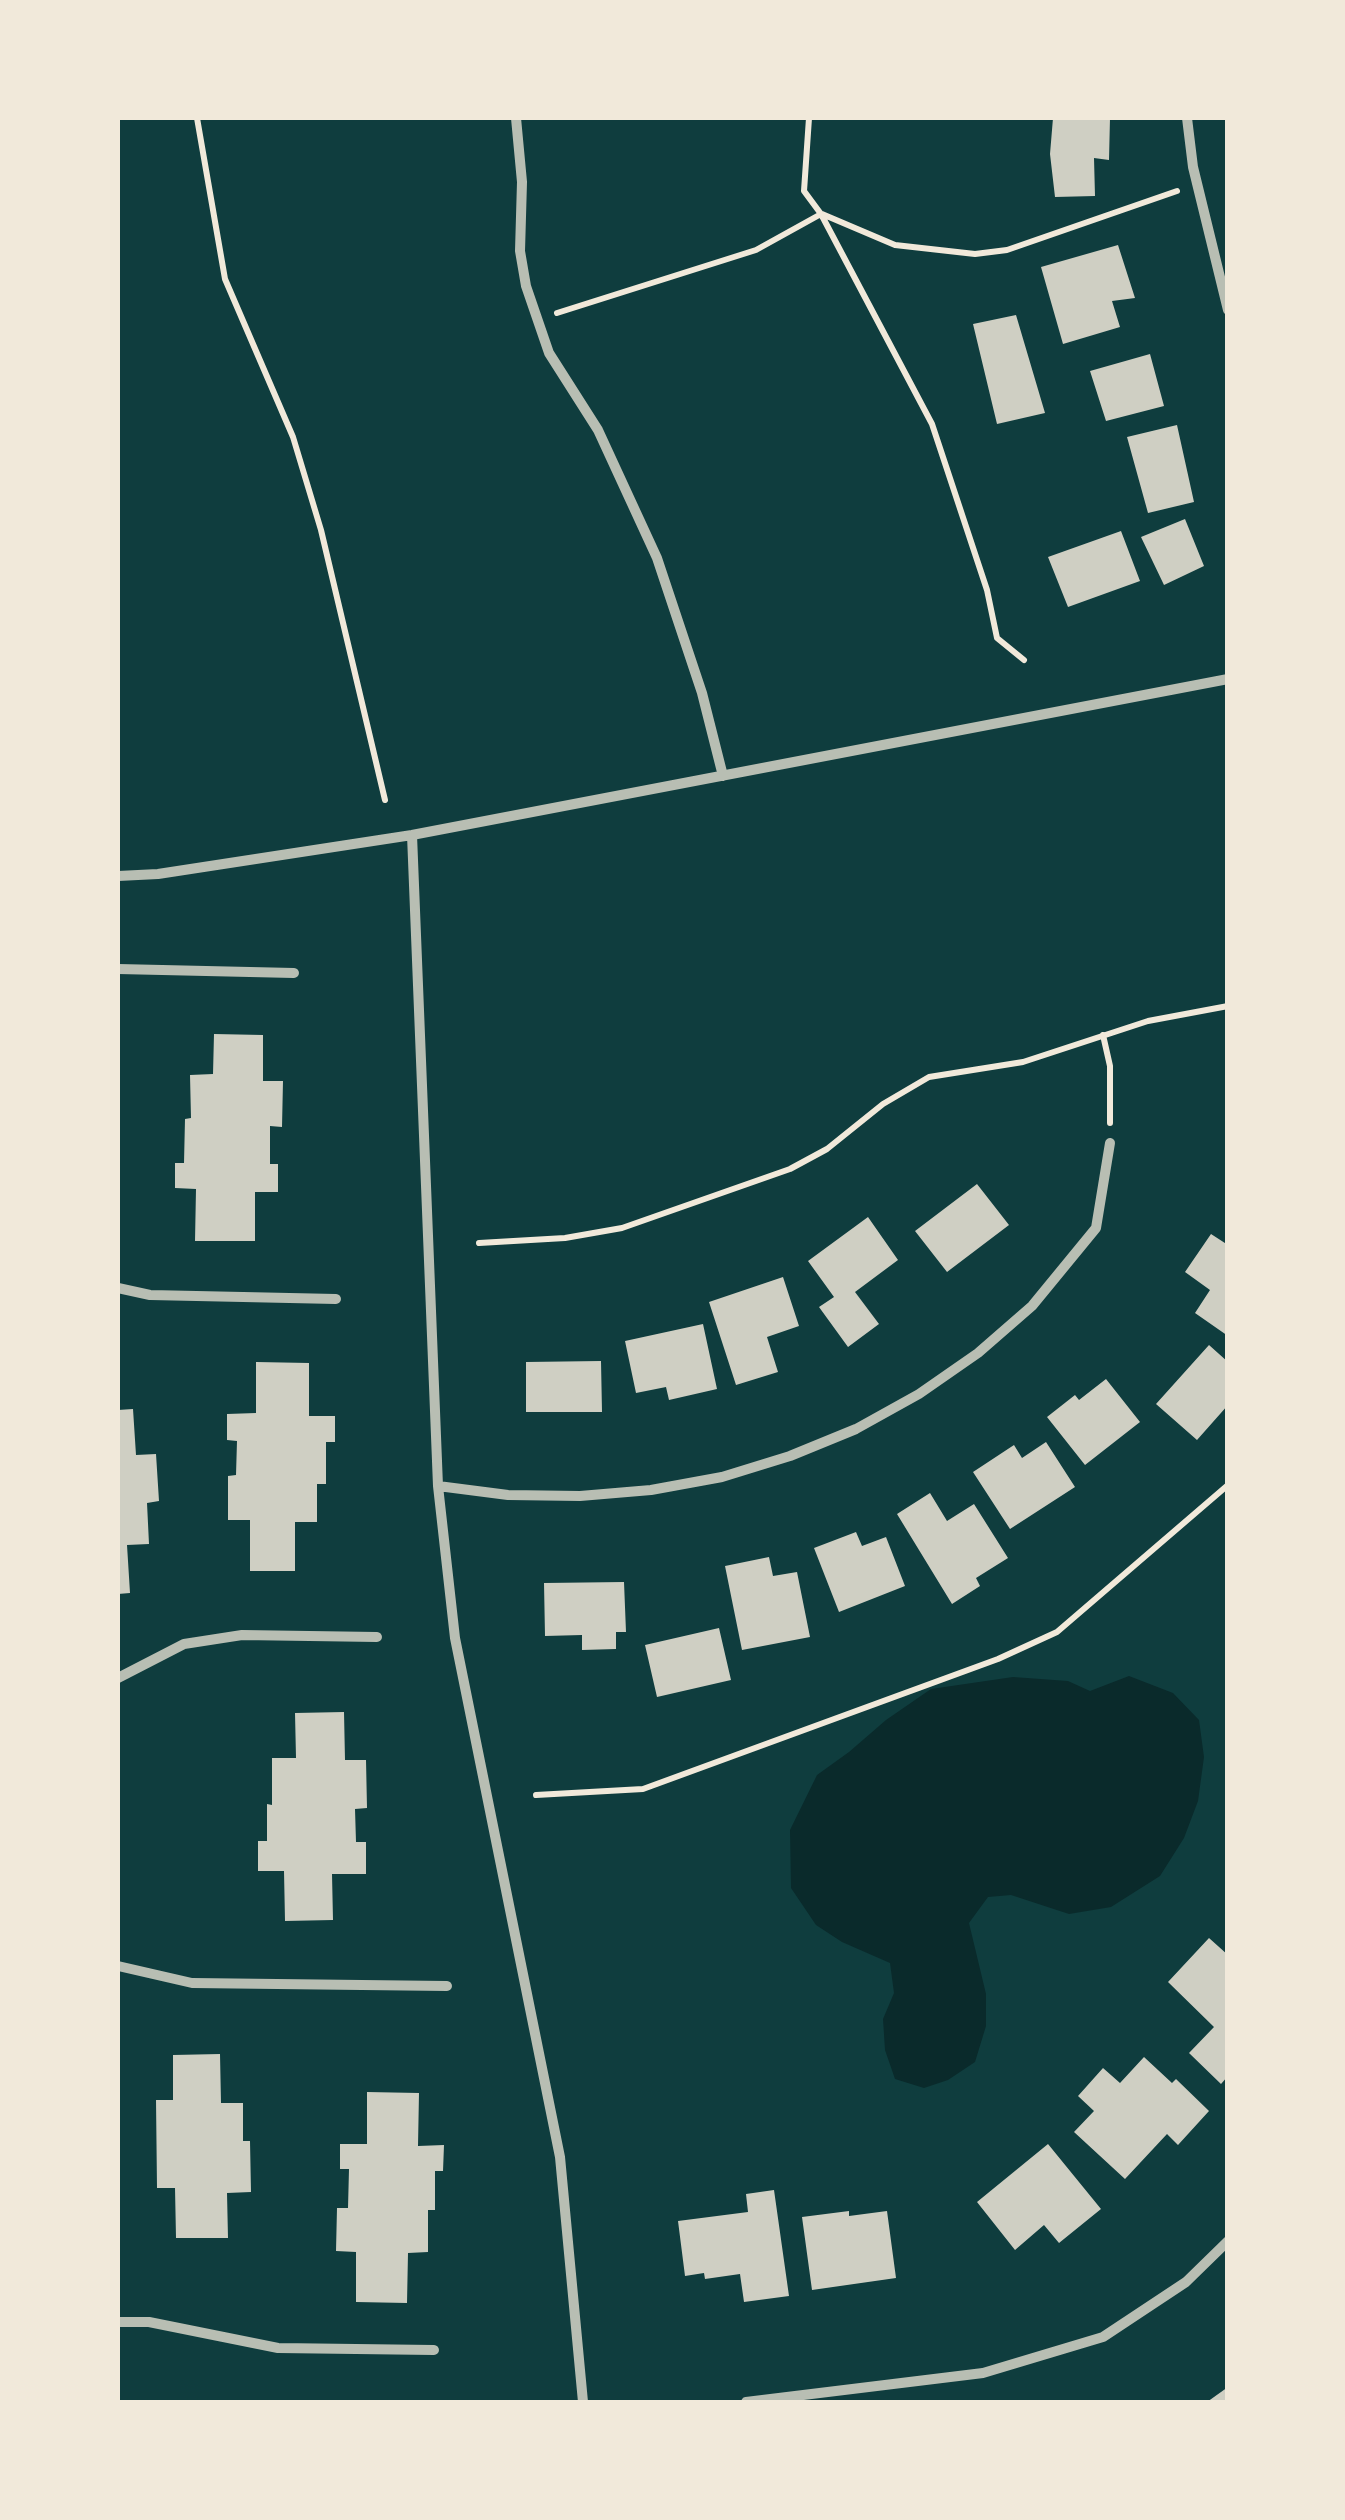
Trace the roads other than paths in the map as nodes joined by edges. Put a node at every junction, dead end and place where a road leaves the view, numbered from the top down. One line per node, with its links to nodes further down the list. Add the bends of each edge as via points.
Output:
1 (516, 118): 5 (street, via 526,286 549,353 598,430 657,558)
2 (1187, 118): 3 (street)
3 (1228, 310)
4 (1228, 680): 5 (street)
5 (722, 776): 6 (street)
6 (412, 835): 7 (street); 13 (street)
7 (118, 876)
8 (118, 969): 9 (street)
9 (294, 973)
10 (1110, 1143): 13 (street, via 1096,1228 1032,1306 934,1384 856,1428 722,1477 651,1490 508,1495)
11 (118, 1288): 12 (street, via 150,1295)
12 (336, 1299)
13 (438, 1486): 21 (street, via 454,1638 560,2156)
14 (376, 1638): 15 (street, via 242,1635 203,1641)
15 (118, 1678)
16 (118, 1966): 17 (street, via 192,1982)
17 (447, 1986)
18 (1228, 2241): 22 (street, via 1186,2282 1103,2338 983,2373)
19 (118, 2322): 20 (street, via 278,2348)
20 (434, 2350)
21 (583, 2402)
22 (746, 2402)

